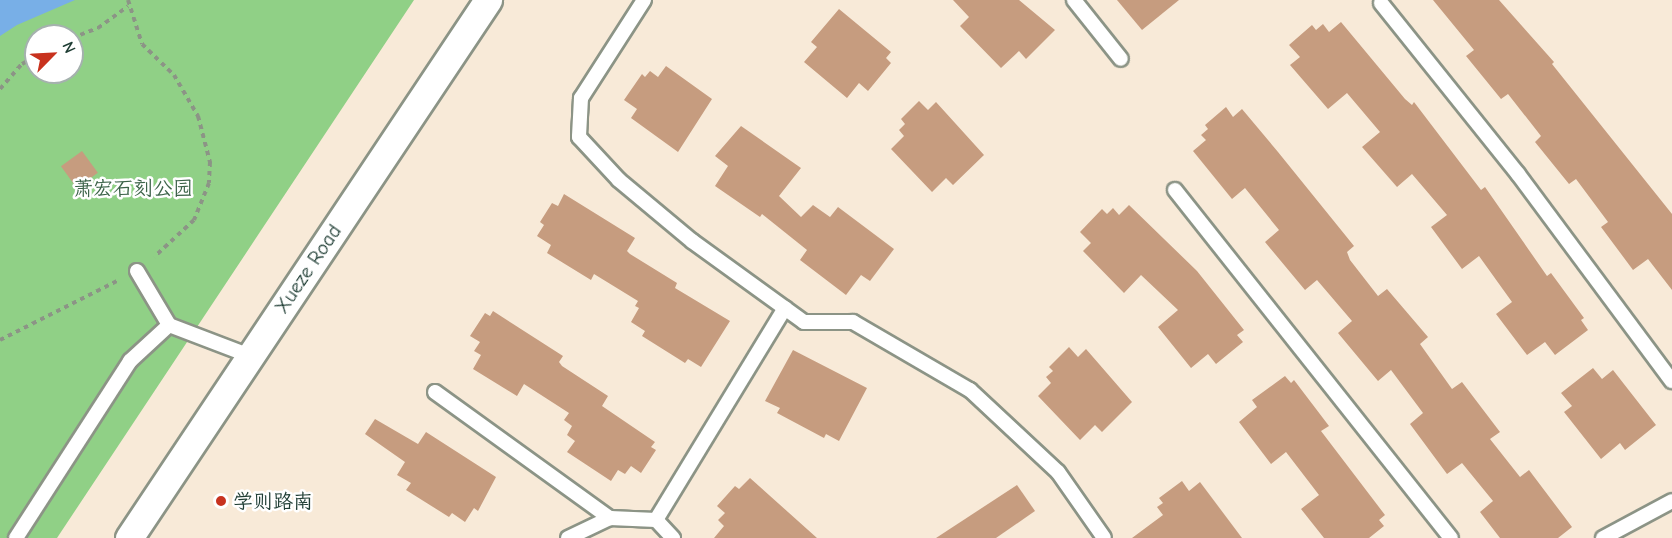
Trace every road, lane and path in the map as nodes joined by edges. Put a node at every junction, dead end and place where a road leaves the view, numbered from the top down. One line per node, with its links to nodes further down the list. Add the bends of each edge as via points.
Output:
1 (128, 0): 6 (path)
2 (488, 0): 16 (street, Xueze Road)
3 (644, 0): 13 (lane, via 581,98 579,137 619,180 692,241)
4 (1074, 0): 8 (lane)
5 (1381, 3): 17 (lane, via 1518,174)
6 (129, 6): 7 (path); 12 (path, via 142,44 174,75 191,100 207,140 210,162 209,183 194,220 183,234)
7 (84, 33)
8 (1121, 59)
9 (24, 63): 10 (path)
10 (0, 88)
11 (1175, 190): 27 (lane)
12 (136, 271): 14 (lane); 15 (path)
13 (785, 308): 21 (lane); 26 (lane, via 804,322 853,322 970,390 1058,472)
14 (169, 325): 16 (lane); 22 (lane, via 130,361)
15 (0, 340)
16 (250, 356): 23 (street, Xueze Road)
17 (1672, 381)
18 (435, 392): 20 (lane)
19 (1672, 501): 28 (lane)
20 (610, 518): 21 (lane); 24 (lane)
21 (656, 520): 25 (lane)
22 (16, 538)
23 (129, 538)
24 (568, 538)
25 (673, 538)
26 (1104, 538)
27 (1451, 538)
28 (1603, 538)

